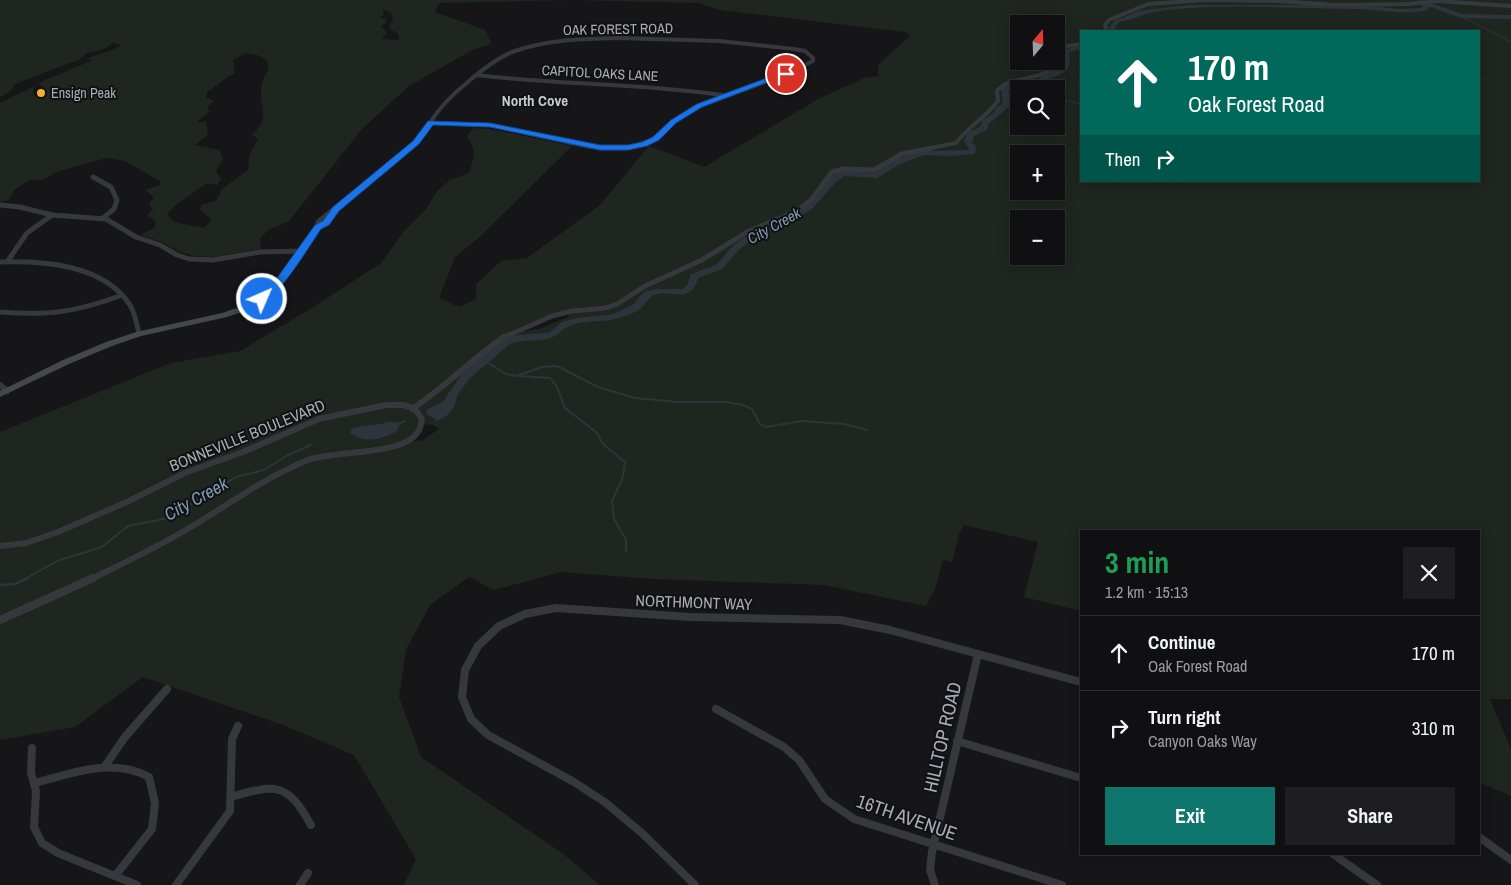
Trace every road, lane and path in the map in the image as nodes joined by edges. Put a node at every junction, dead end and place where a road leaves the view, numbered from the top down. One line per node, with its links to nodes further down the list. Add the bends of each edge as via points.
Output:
1 (1511, 6): 2 (street, via 1437,1 1377,5 1188,1 1144,5 1109,20 1105,25)
2 (1107, 30)
3 (1080, 44): 4 (street)
4 (1065, 47)
5 (1052, 70): 21 (street, via 999,89 994,106 956,143 902,154 874,170 835,170 826,177 811,200 797,211 747,232 702,260 646,286 617,304 562,313 508,334)
6 (476, 75): 7 (street, CAPITOL OAKS LANE, via 529,81 651,86); 7 (street, OAK FOREST ROAD, via 517,50 575,39 719,41 794,49 812,56 813,61 806,67); 8 (street, OAK FOREST ROAD, via 447,99)
7 (723, 96): 8 (street, via 686,113 656,139 628,148 600,148 490,125)
8 (430, 123): 13 (street, OAK FOREST ROAD, via 416,142 336,209)
9 (93, 177): 12 (street, via 111,187 117,200 114,209)
10 (0, 206): 11 (street)
11 (52, 215): 12 (street); 15 (street, via 27,233)
12 (103, 218): 13 (street, via 113,221 136,238 189,259 213,260 273,250)
13 (301, 251): 18 (street, via 276,287 255,303 224,316)
14 (0, 262): 15 (street)
15 (7, 262): 16 (street, via 75,269 98,278)
16 (122, 295): 17 (street, via 58,315); 18 (street, via 133,310)
17 (0, 312)
18 (139, 334): 20 (street, via 79,356)
19 (0, 384): 20 (street)
20 (3, 393)
21 (412, 409): 22 (street, BONNEVILLE BOULEVARD, via 403,405 386,405 319,419 187,472 58,532 26,543); 23 (street, via 421,416 422,422 416,435 405,443 382,449 331,454 305,462 103,574)
22 (0, 546)
23 (0, 620)
24 (978, 654): 25 (street, NORTHMONT WAY); 29 (street, HILLTOP ROAD); 45 (street, NORTHMONT WAY, via 840,620 690,617 547,609 525,614 490,633 468,662 463,679 464,704 471,718 488,734 574,782 621,814)
25 (1080, 682)
26 (167, 689): 31 (street, via 118,745)
27 (716, 709): 37 (street, 16TH AVENUE, via 784,747 799,760 818,792 844,813)
28 (238, 726): 34 (street, via 232,739)
29 (958, 741): 32 (street); 37 (street, HILLTOP ROAD)
30 (32, 748): 33 (street, via 31,773)
31 (105, 766): 33 (street); 41 (street, via 142,773 149,777 152,789 152,829)
32 (1080, 778)
33 (35, 783): 41 (street, via 34,827 42,843 58,853)
34 (231, 797): 35 (street, via 264,788 284,790 301,804); 43 (street, via 228,816)
35 (312, 825)
36 (1480, 838): 39 (street)
37 (934, 844): 46 (street, HILLTOP ROAD, via 930,870); 47 (street, 16TH AVENUE)
38 (1334, 855): 48 (street)
39 (1511, 860)
40 (308, 873): 44 (street)
41 (115, 876): 42 (street)
42 (137, 885)
43 (176, 885)
44 (300, 885)
45 (695, 885)
46 (935, 885)
47 (1062, 885)
48 (1377, 885)

